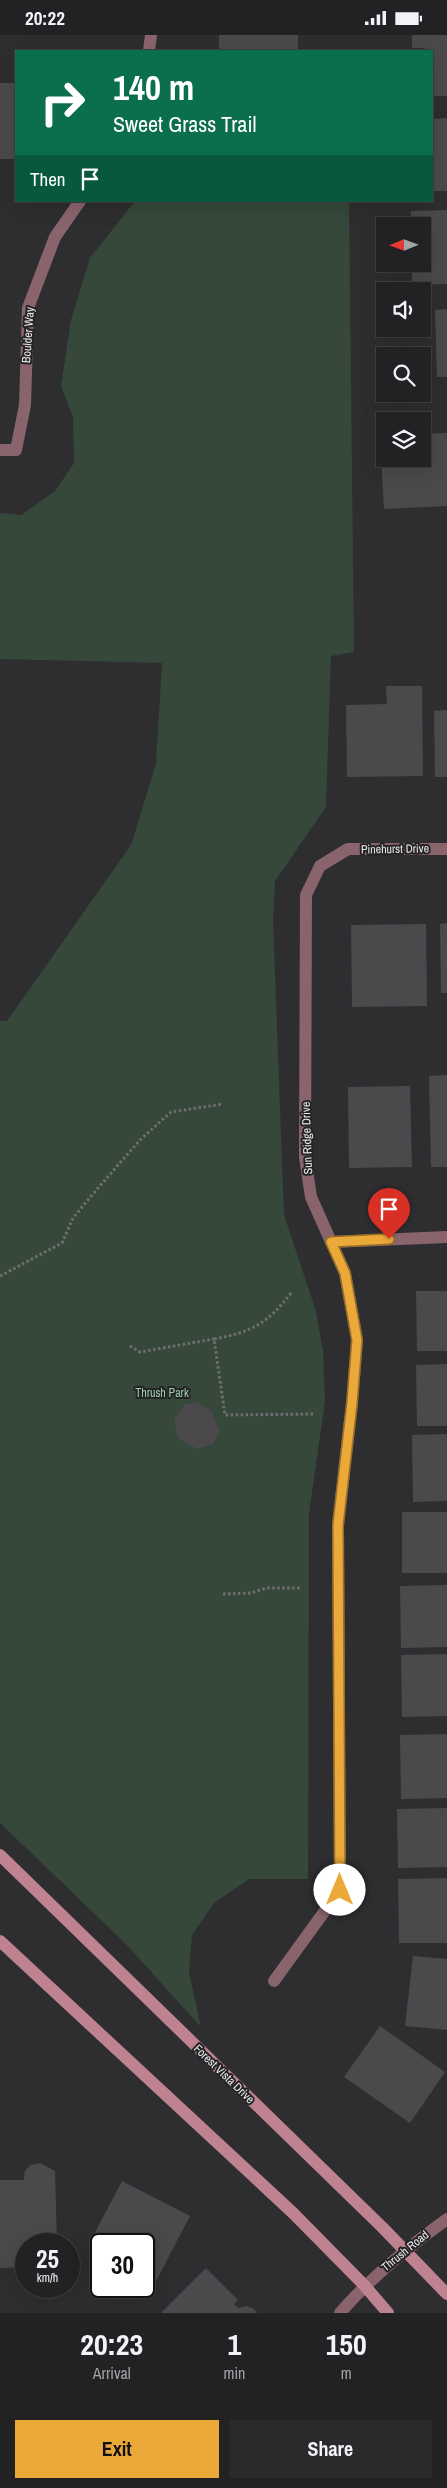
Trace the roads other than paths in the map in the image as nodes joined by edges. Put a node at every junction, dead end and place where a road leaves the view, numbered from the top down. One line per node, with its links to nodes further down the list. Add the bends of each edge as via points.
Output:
1 (151, 35): 2 (street)
2 (149, 50)
3 (79, 202): 4 (street, Boulder Way, via 55,237 28,308 25,405 16,450)
4 (0, 450)
5 (447, 849): 6 (street, Pinehurst Drive, via 348,849 320,866)
6 (306, 895): 8 (street, Sun Ridge Drive, via 305,1157 311,1197)
7 (447, 1237): 8 (street)
8 (331, 1242): 11 (street, Sun Ridge Drive, via 345,1273 357,1340 338,1525 340,1890)
9 (0, 1855): 13 (main road, Forest Vista Drive)
10 (0, 1941): 14 (main road, via 293,2213)
11 (274, 1981)
12 (447, 2219): 13 (street, Thrush Road)
13 (404, 2249): 14 (street, Thrush Road); 15 (main road, Forest Vista Drive)
14 (364, 2285): 16 (street, Thrush Road); 17 (main road)
15 (447, 2294)
16 (340, 2313)
17 (388, 2313)

